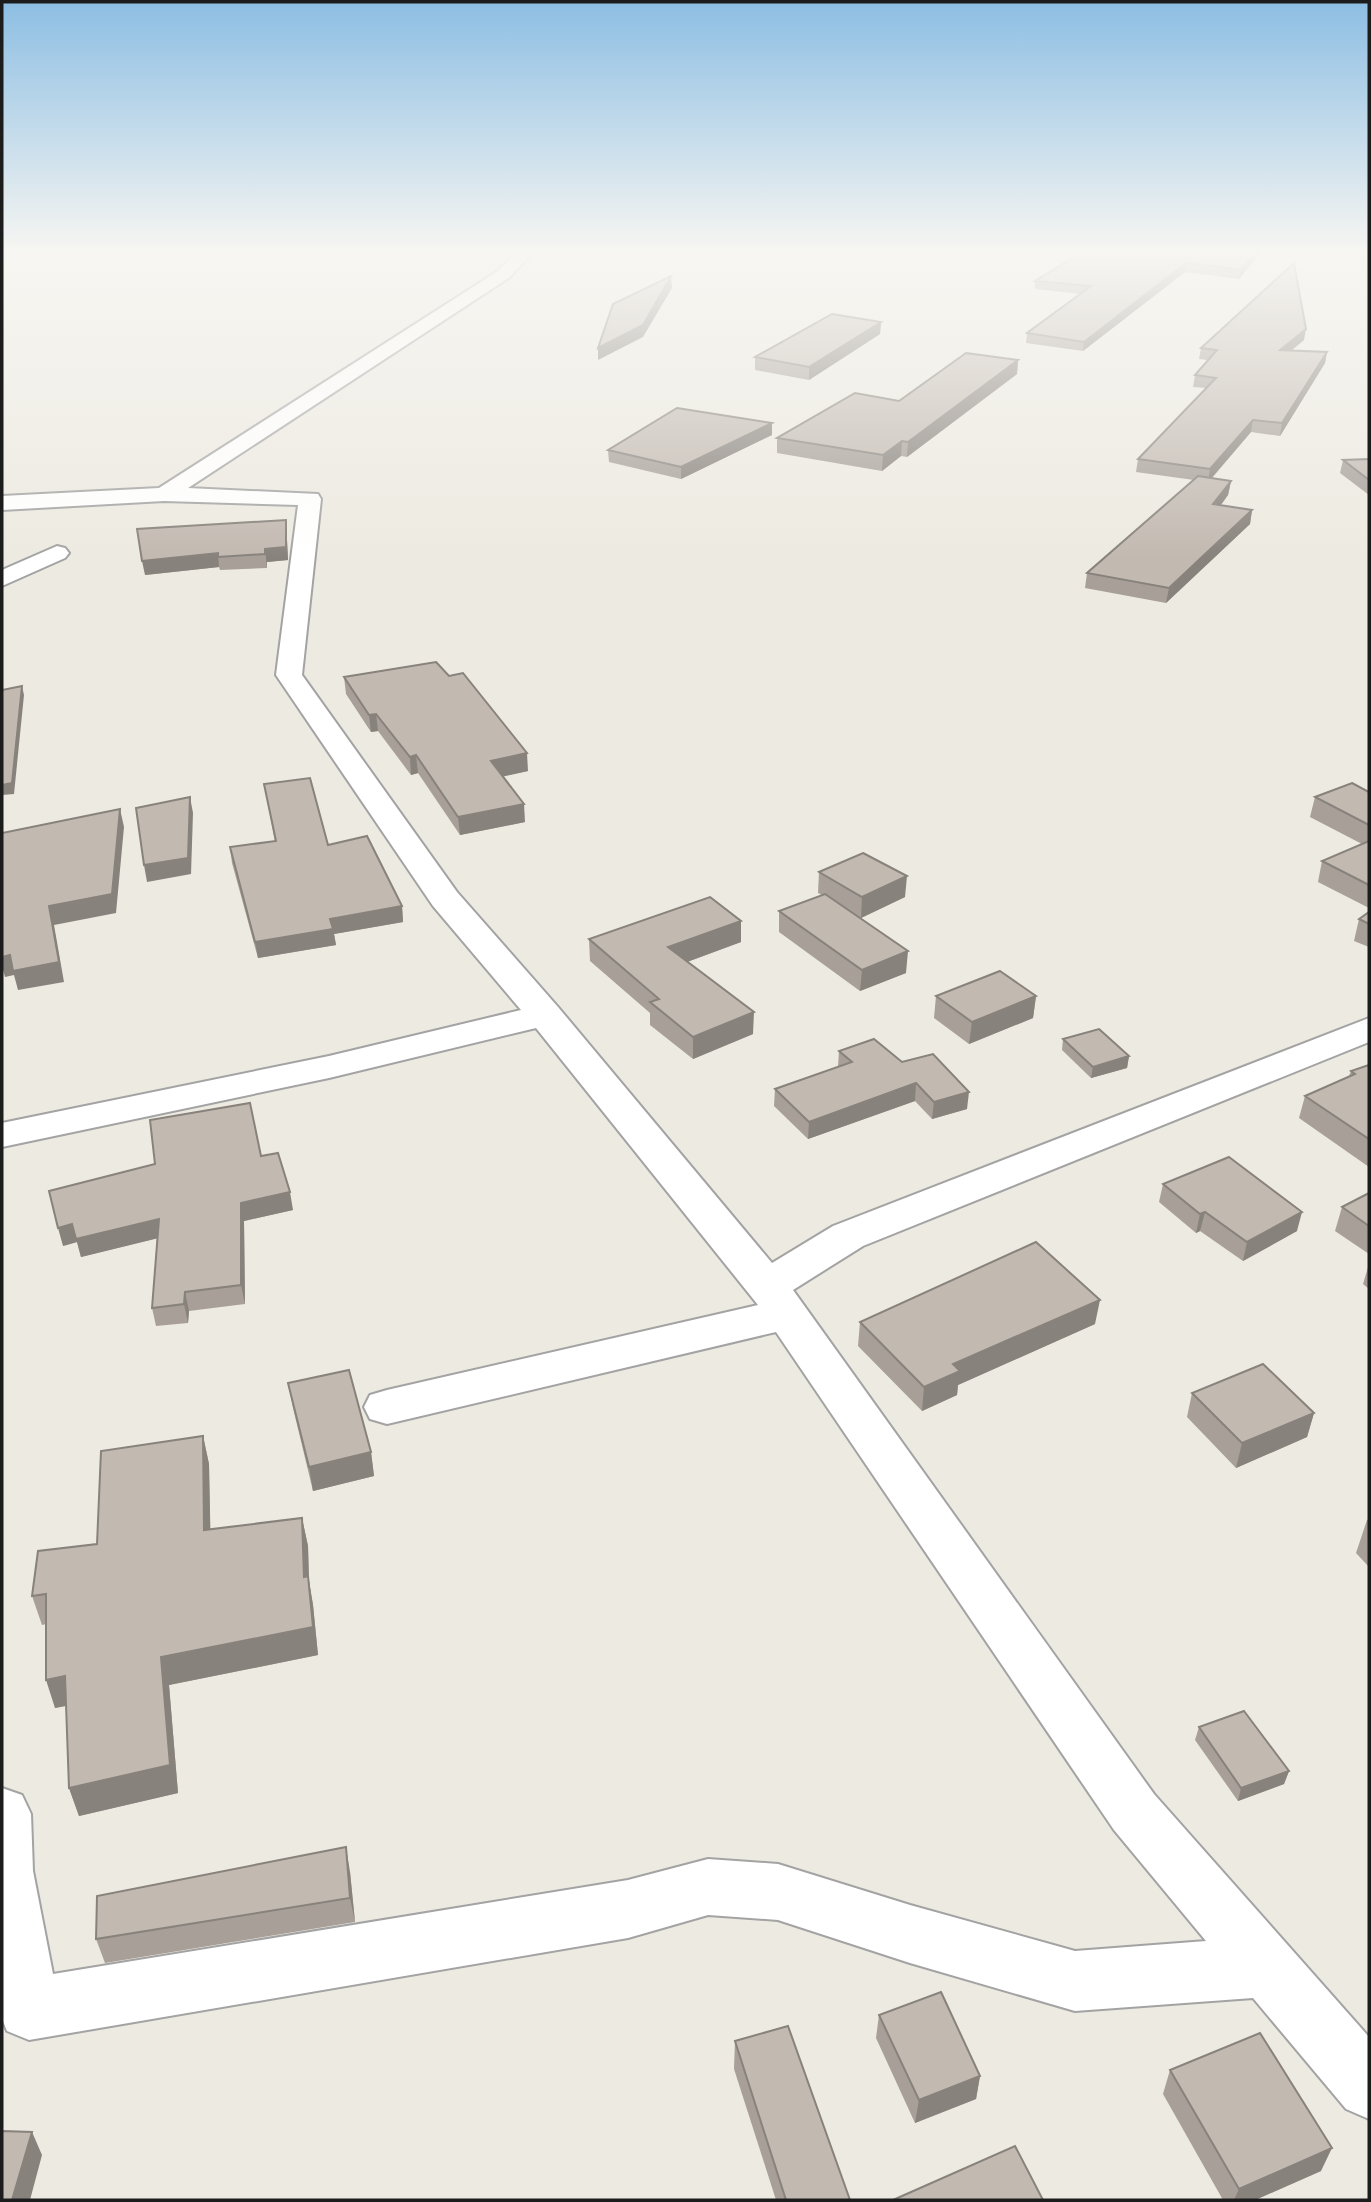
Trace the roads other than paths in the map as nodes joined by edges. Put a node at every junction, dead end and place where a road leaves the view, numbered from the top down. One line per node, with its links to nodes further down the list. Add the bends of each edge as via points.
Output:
1 (381, 354): 2 (street)
2 (164, 494): 3 (street); 6 (street, via 310,499 289,675 445,899)
3 (2, 503)
4 (57, 553): 5 (street)
5 (2, 579)
6 (545, 1015): 8 (street, via 329,1067); 9 (street)
7 (1369, 1029): 9 (street, via 848,1236)
8 (2, 1135)
9 (777, 1300): 10 (street); 12 (street, via 1134,1812)
10 (387, 1407)
11 (2, 1852): 12 (street, via 29,2009 628,1909 708,1887 778,1892 1074,1981)
12 (1266, 1967): 13 (street)
13 (1369, 2086)

